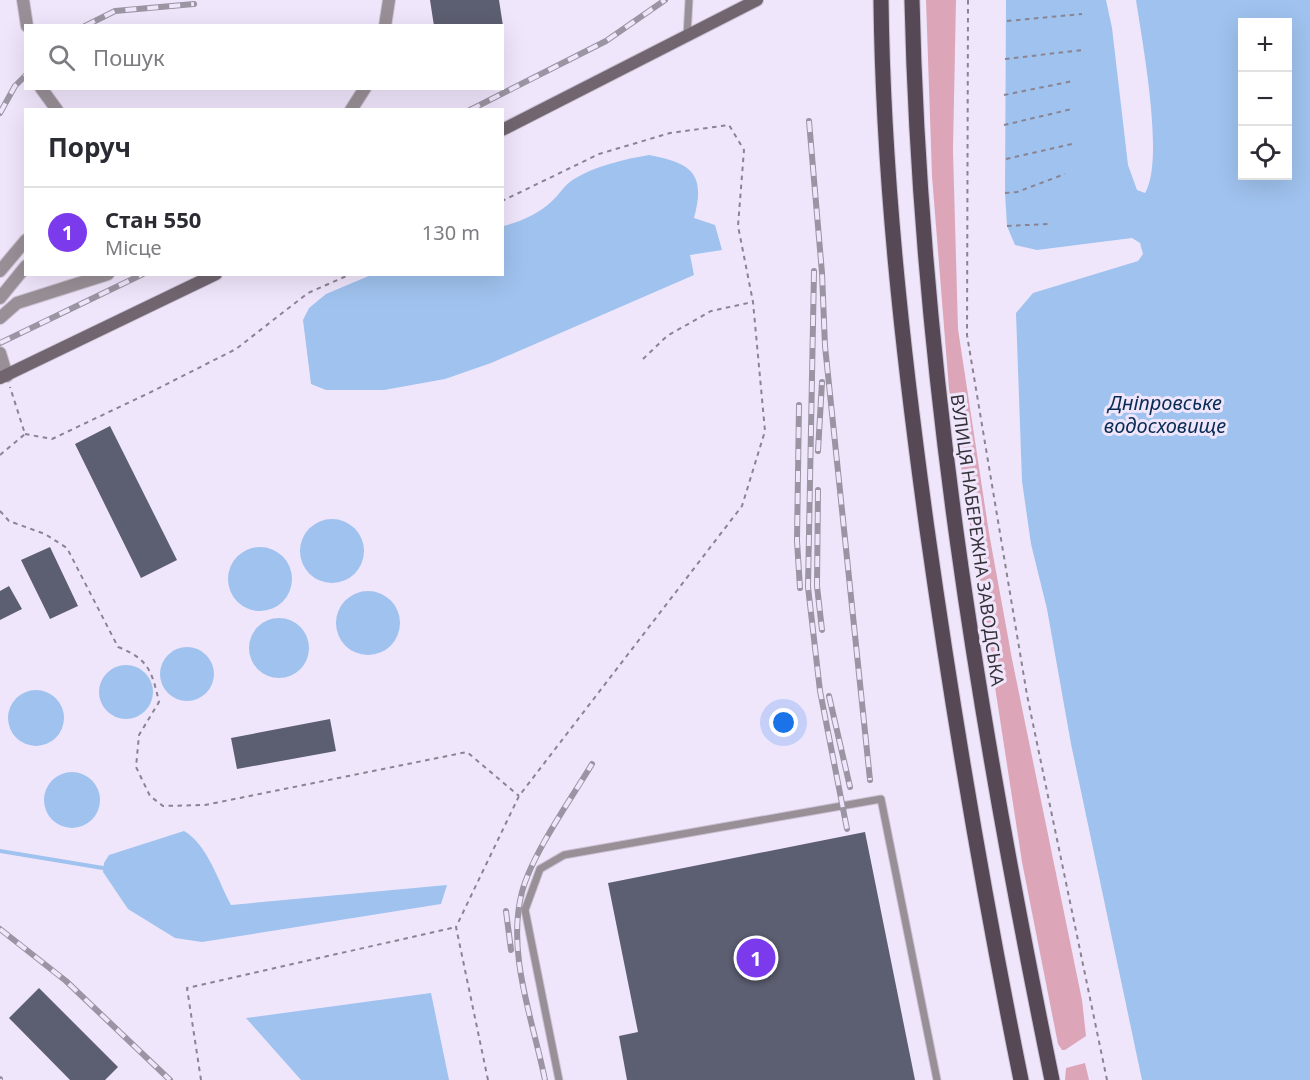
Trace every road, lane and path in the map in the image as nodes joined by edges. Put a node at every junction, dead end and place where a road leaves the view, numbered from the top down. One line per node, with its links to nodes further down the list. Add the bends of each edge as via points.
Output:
1 (23, 0): 10 (street)
2 (389, 0): 11 (street)
3 (689, 0): 12 (lane)
4 (757, 0): 12 (street)
5 (881, 0): 52 (main road, via 895,272 908,393 948,677 986,905)
6 (912, 0): 53 (main road, ВУЛИЦЯ НАБЕРЕЖНА ЗАВОДСЬКА, via 925,271 937,390 975,661 1015,900)
7 (968, 0): 54 (path, via 967,335 1027,694)
8 (1082, 14): 9 (path)
9 (1007, 21)
10 (27, 24)
11 (385, 24)
12 (687, 36): 23 (street)
13 (1083, 50): 14 (path)
14 (1005, 59)
15 (1073, 81): 18 (path)
16 (42, 90): 19 (street)
17 (364, 90): 20 (street)
18 (1004, 95)
19 (56, 108)
20 (352, 108)
21 (1072, 110): 22 (path)
22 (1004, 125)
23 (504, 129)
24 (1076, 143): 25 (path)
25 (1006, 159)
26 (1065, 174): 27 (path)
27 (1005, 193)
28 (504, 200): 38 (path, via 599,154 670,133 729,125 744,150 738,226)
29 (1048, 224): 30 (path)
30 (1007, 226)
31 (24, 242): 33 (street)
32 (24, 268): 37 (street)
33 (0, 271)
34 (102, 276): 39 (street, via 17,303)
35 (212, 276): 42 (street)
36 (346, 276): 43 (path, via 308,293 236,349 151,392 52,439)
37 (0, 298)
38 (753, 302): 41 (path, via 711,311 667,336); 46 (path, via 765,431 742,506)
39 (0, 318)
40 (0, 353): 42 (street)
41 (643, 359)
42 (3, 377): 43 (path)
43 (25, 435): 44 (path)
44 (0, 455)
45 (0, 511): 46 (path, via 9,521 45,534 67,548 118,647 135,653 151,670 159,702 140,735 136,767 150,796 163,806 205,805 467,752)
46 (519, 796): 47 (path)
47 (456, 927): 48 (path, via 187,988); 49 (path)
48 (201, 1080)
49 (488, 1080)
50 (559, 1080): 51 (lane, via 525,910 540,869 564,855 881,798)
51 (936, 1080)
52 (1021, 1080)
53 (1052, 1080)
54 (1107, 1080)

